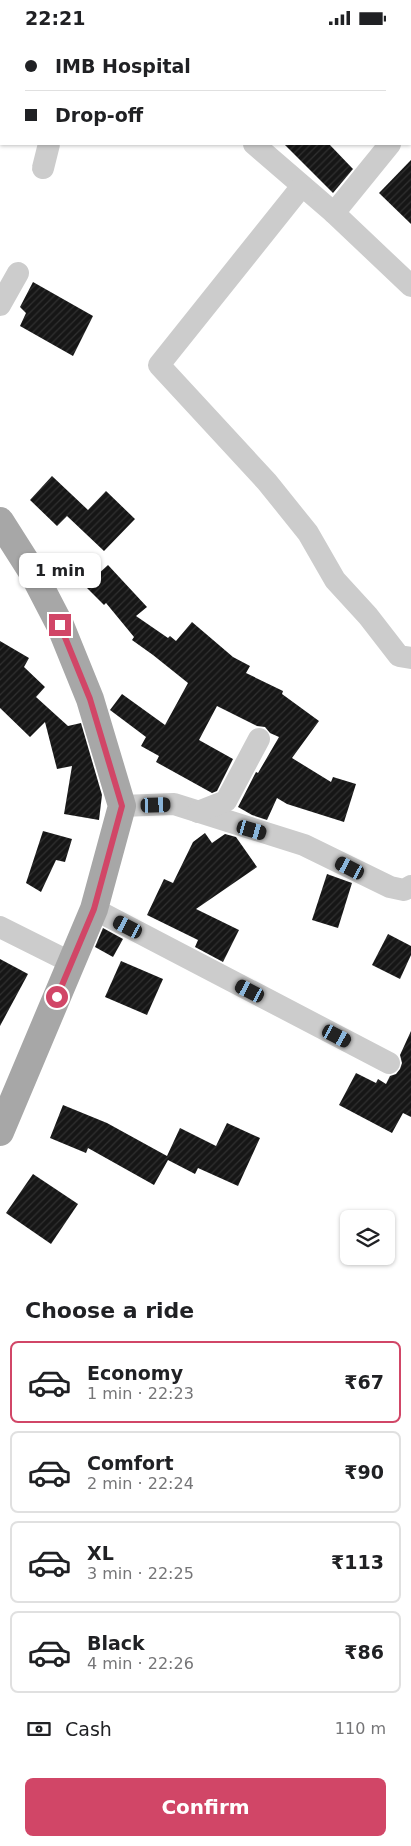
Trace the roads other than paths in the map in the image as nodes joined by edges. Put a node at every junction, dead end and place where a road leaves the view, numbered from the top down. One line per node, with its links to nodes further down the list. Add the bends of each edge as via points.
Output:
1 (49, 145): 4 (street)
2 (255, 145): 5 (street)
3 (389, 145): 6 (street)
4 (43, 168)
5 (302, 186): 6 (street); 11 (street, via 159,365 267,482 308,533 335,580 399,656)
6 (334, 213): 8 (street)
7 (18, 273): 9 (street)
8 (411, 287)
9 (0, 305)
10 (0, 521): 13 (main road, via 33,573 60,625 90,699)
11 (411, 658)
12 (259, 739): 14 (street, via 226,801)
13 (122, 806): 14 (street, via 174,804); 16 (main road)
14 (198, 812): 15 (street, via 304,845 390,887 404,890)
15 (411, 886)
16 (94, 909): 18 (main road); 19 (street)
17 (0, 927): 18 (street)
18 (72, 963): 20 (main road)
19 (389, 1063)
20 (0, 1132)

